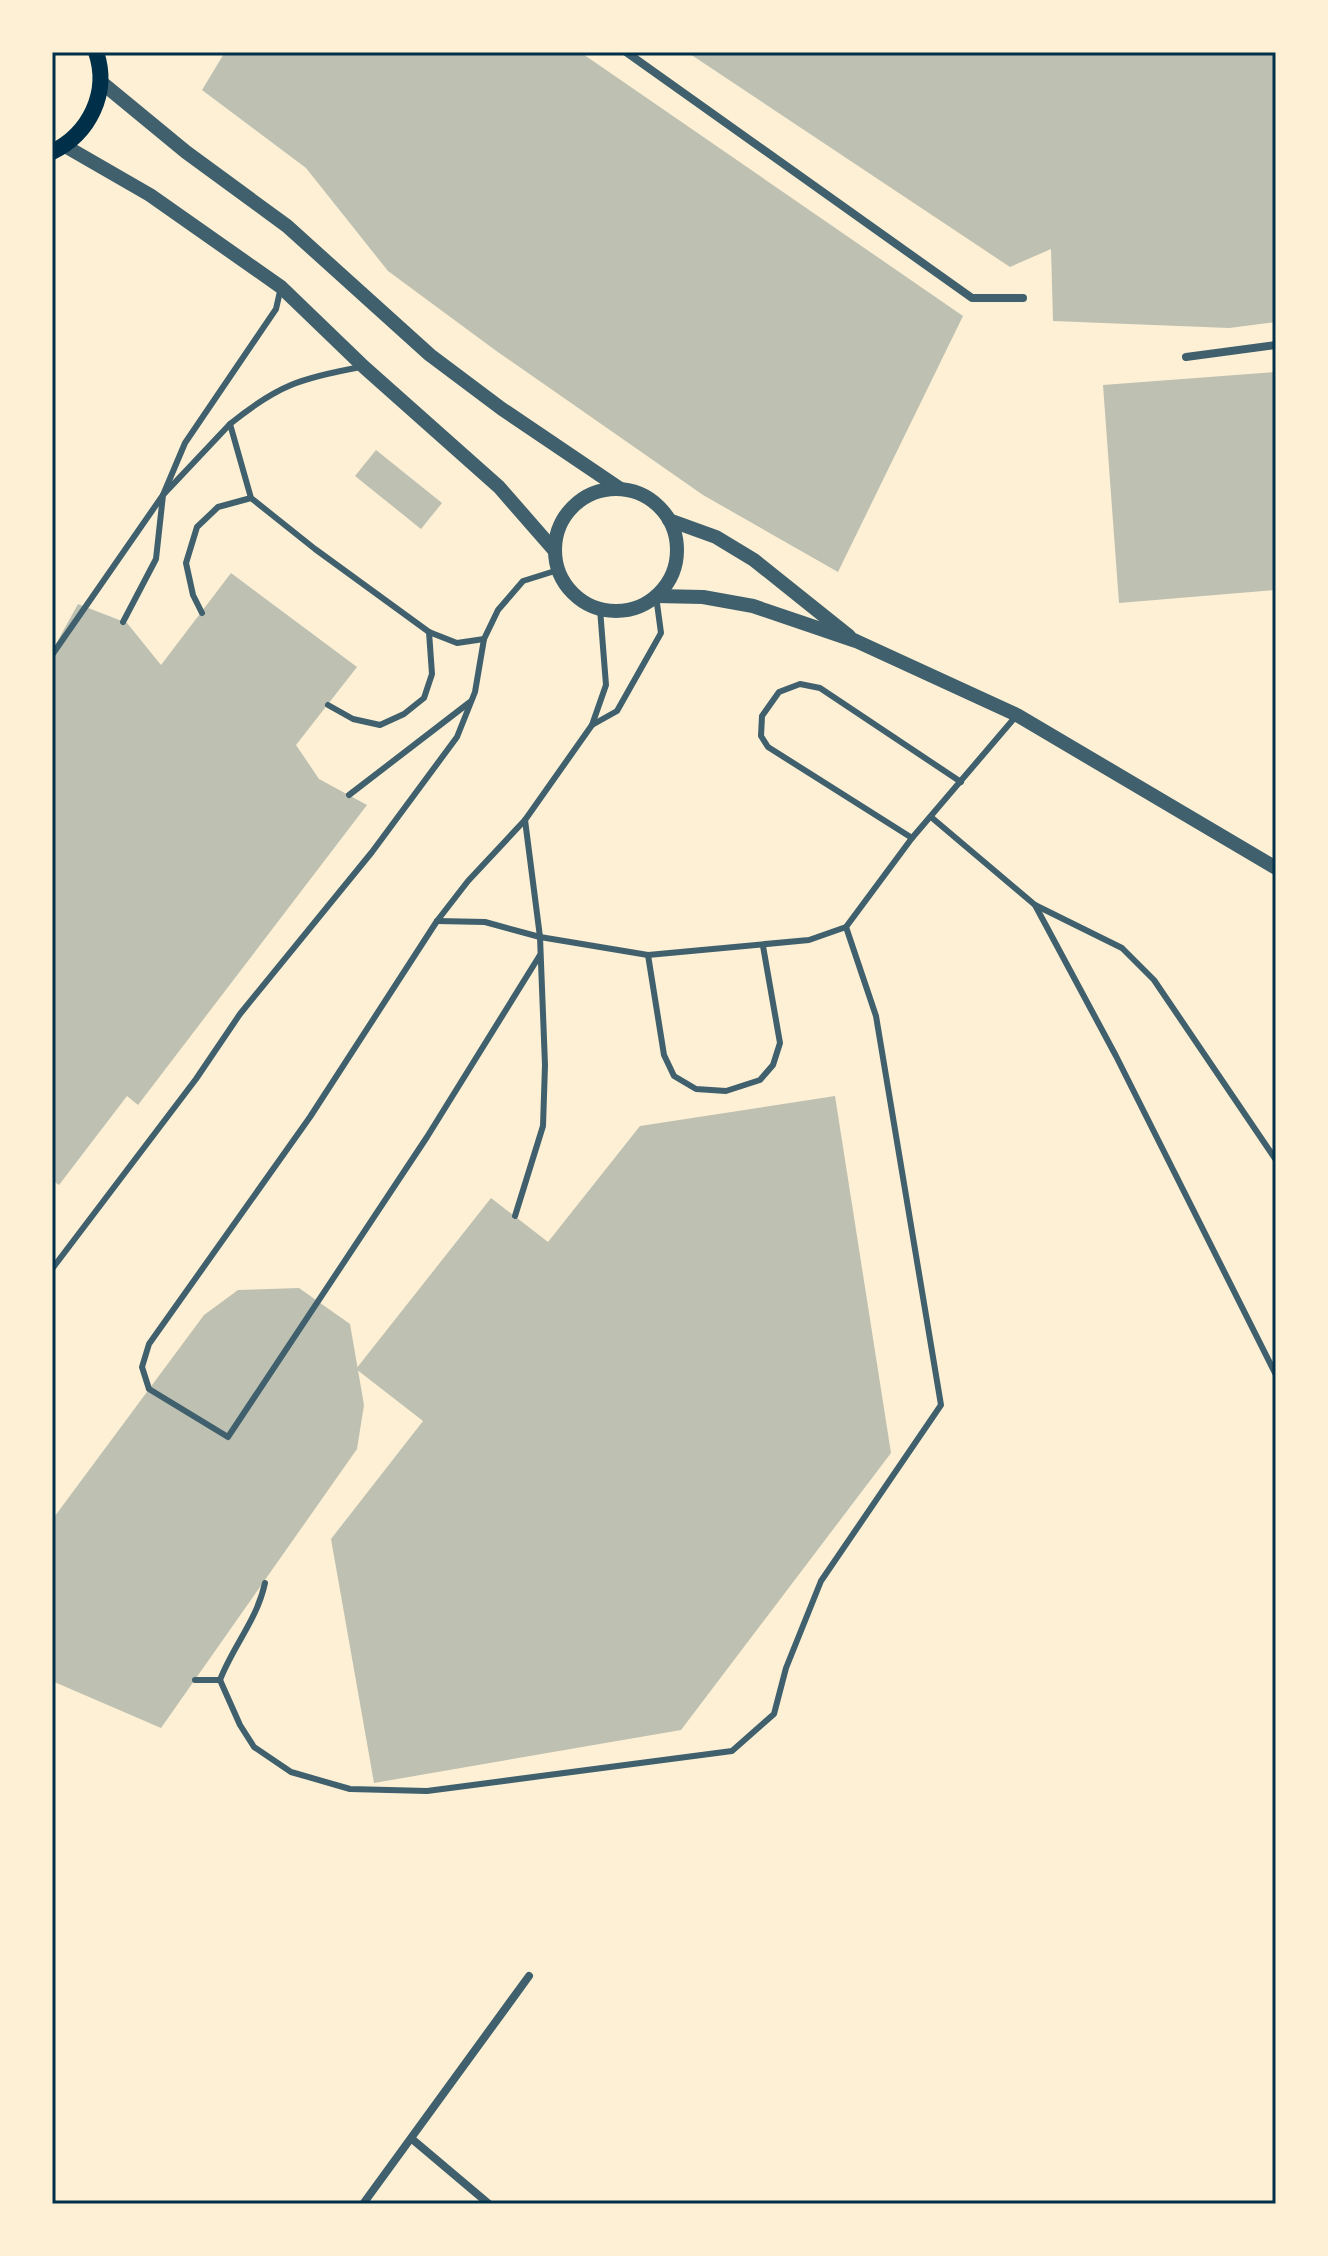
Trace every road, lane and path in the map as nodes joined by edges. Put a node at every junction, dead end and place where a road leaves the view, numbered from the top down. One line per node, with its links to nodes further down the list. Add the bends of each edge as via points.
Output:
1 (626, 52): 6 (street, via 972,298)
2 (98, 53): 3 (main road)
3 (101, 82): 4 (main road, via 84,129); 11 (street, via 287,226 430,355)
4 (58, 149): 5 (street, via 150,195)
5 (281, 287): 9 (street); 12 (lane, via 276,309 185,443)
6 (1023, 298)
7 (1276, 345): 8 (street)
8 (1186, 357)
9 (364, 367): 10 (lane, via 283,386); 15 (street, via 499,487)
10 (230, 424): 12 (lane); 13 (lane)
11 (619, 488): 14 (street, via 657,504); 15 (street, via 580,500 562,522)
12 (163, 495): 20 (lane, via 156,559); 24 (lane)
13 (251, 498): 19 (lane, via 218,507 197,527 186,563); 21 (lane)
14 (669, 520): 17 (street, via 676,560); 23 (street, via 716,537 754,560)
15 (554, 550): 16 (street)
16 (558, 570): 18 (street, via 581,601); 22 (lane, via 523,581 498,610)
17 (656, 596): 18 (street, via 620,611); 23 (street, via 753,606); 28 (lane, via 661,633 617,711)
18 (600, 609): 28 (lane, via 606,685)
19 (202, 613)
20 (123, 622)
21 (429, 632): 22 (lane, via 457,643); 26 (lane, via 432,674 424,698 404,714 380,725 353,719)
22 (484, 639): 25 (lane)
23 (856, 641): 27 (street)
24 (52, 655)
25 (471, 701): 30 (lane); 44 (lane, via 457,737 372,852 240,1014)
26 (328, 705)
27 (1017, 715): 29 (lane); 34 (street)
28 (592, 725): 32 (lane)
29 (961, 782): 31 (lane); 33 (lane, via 820,688 800,684 779,692 762,716 761,736 768,747)
30 (349, 795)
31 (931, 817): 33 (lane); 35 (lane)
32 (525, 820): 36 (lane); 38 (lane)
33 (912, 838): 37 (lane)
34 (1276, 868)
35 (1035, 905): 42 (lane, via 1122,948 1139,962); 45 (lane)
36 (437, 921): 38 (lane, via 485,922); 40 (lane, via 310,1117 149,1344 142,1367 149,1389 228,1437 427,1137)
37 (846, 927): 39 (lane, via 809,940); 48 (lane, via 876,1016 941,1405 821,1581 786,1668 774,1714 732,1751 427,1791 350,1789 291,1772 254,1747)
38 (540, 937): 40 (lane); 41 (lane)
39 (763, 946): 41 (lane); 41 (lane, via 780,1043 773,1065 760,1080 726,1091 696,1089 674,1076 664,1055)
40 (540, 955): 43 (lane, via 543,1126)
41 (648, 955)
42 (1276, 1160)
43 (515, 1216)
44 (52, 1269)
45 (1276, 1375)
46 (265, 1583): 48 (lane, via 249,1627)
47 (195, 1680): 48 (lane)
48 (220, 1680)
49 (529, 1976): 50 (street)
50 (412, 2139): 51 (street); 52 (street)
51 (363, 2204)
52 (489, 2204)

